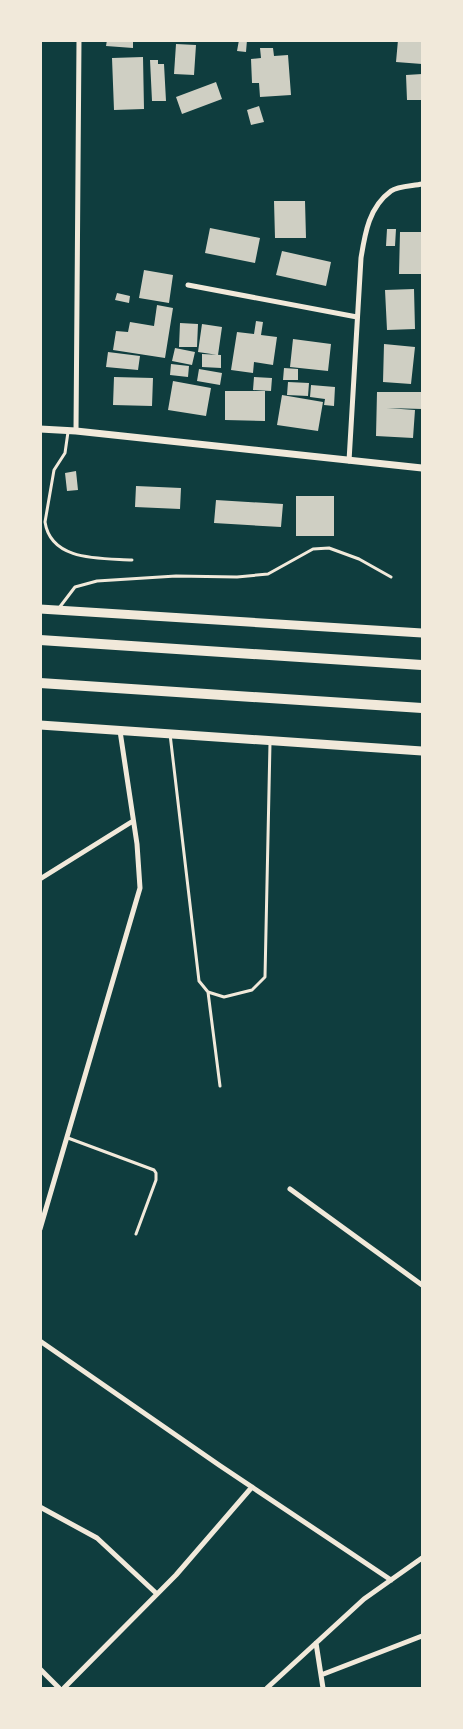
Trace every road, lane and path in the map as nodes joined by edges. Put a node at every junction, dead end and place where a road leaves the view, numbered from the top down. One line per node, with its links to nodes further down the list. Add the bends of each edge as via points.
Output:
1 (80, 40): 6 (street)
2 (423, 184): 4 (street, via 392,190 372,211 361,258)
3 (188, 285): 4 (street)
4 (357, 317): 7 (street)
5 (40, 429): 6 (street)
6 (72, 431): 7 (street); 9 (lane, via 54,470 46,529 66,550 85,558)
7 (349, 462): 8 (street)
8 (423, 468)
9 (132, 560)
10 (392, 577): 12 (lane, via 329,548 313,549 268,574 97,581 75,587)
11 (40, 609): 12 (highway)
12 (58, 610): 13 (highway)
13 (423, 633)
14 (40, 640): 15 (highway)
15 (423, 665)
16 (40, 683): 17 (highway)
17 (423, 708)
18 (40, 725): 19 (highway)
19 (120, 730): 20 (highway); 23 (street)
20 (170, 734): 21 (highway); 25 (lane, via 199,981)
21 (270, 741): 22 (highway); 25 (lane, via 265,977 252,990 224,996)
22 (423, 751)
23 (133, 821): 24 (street); 27 (street, via 140,888)
24 (40, 879)
25 (208, 992): 26 (lane)
26 (220, 1086)
27 (66, 1138): 29 (street); 30 (lane, via 154,1170 156,1180)
28 (290, 1189): 31 (street)
29 (40, 1229)
30 (136, 1234)
31 (423, 1285)
32 (40, 1341): 33 (street)
33 (252, 1487): 36 (street); 37 (street)
34 (40, 1507): 37 (street, via 96,1538)
35 (423, 1557): 36 (street)
36 (391, 1580): 39 (street)
37 (157, 1594): 42 (street)
38 (423, 1636): 41 (street)
39 (316, 1643): 41 (street); 43 (street)
40 (40, 1669): 42 (street)
41 (321, 1675): 44 (street)
42 (62, 1689)
43 (267, 1689)
44 (323, 1689)

